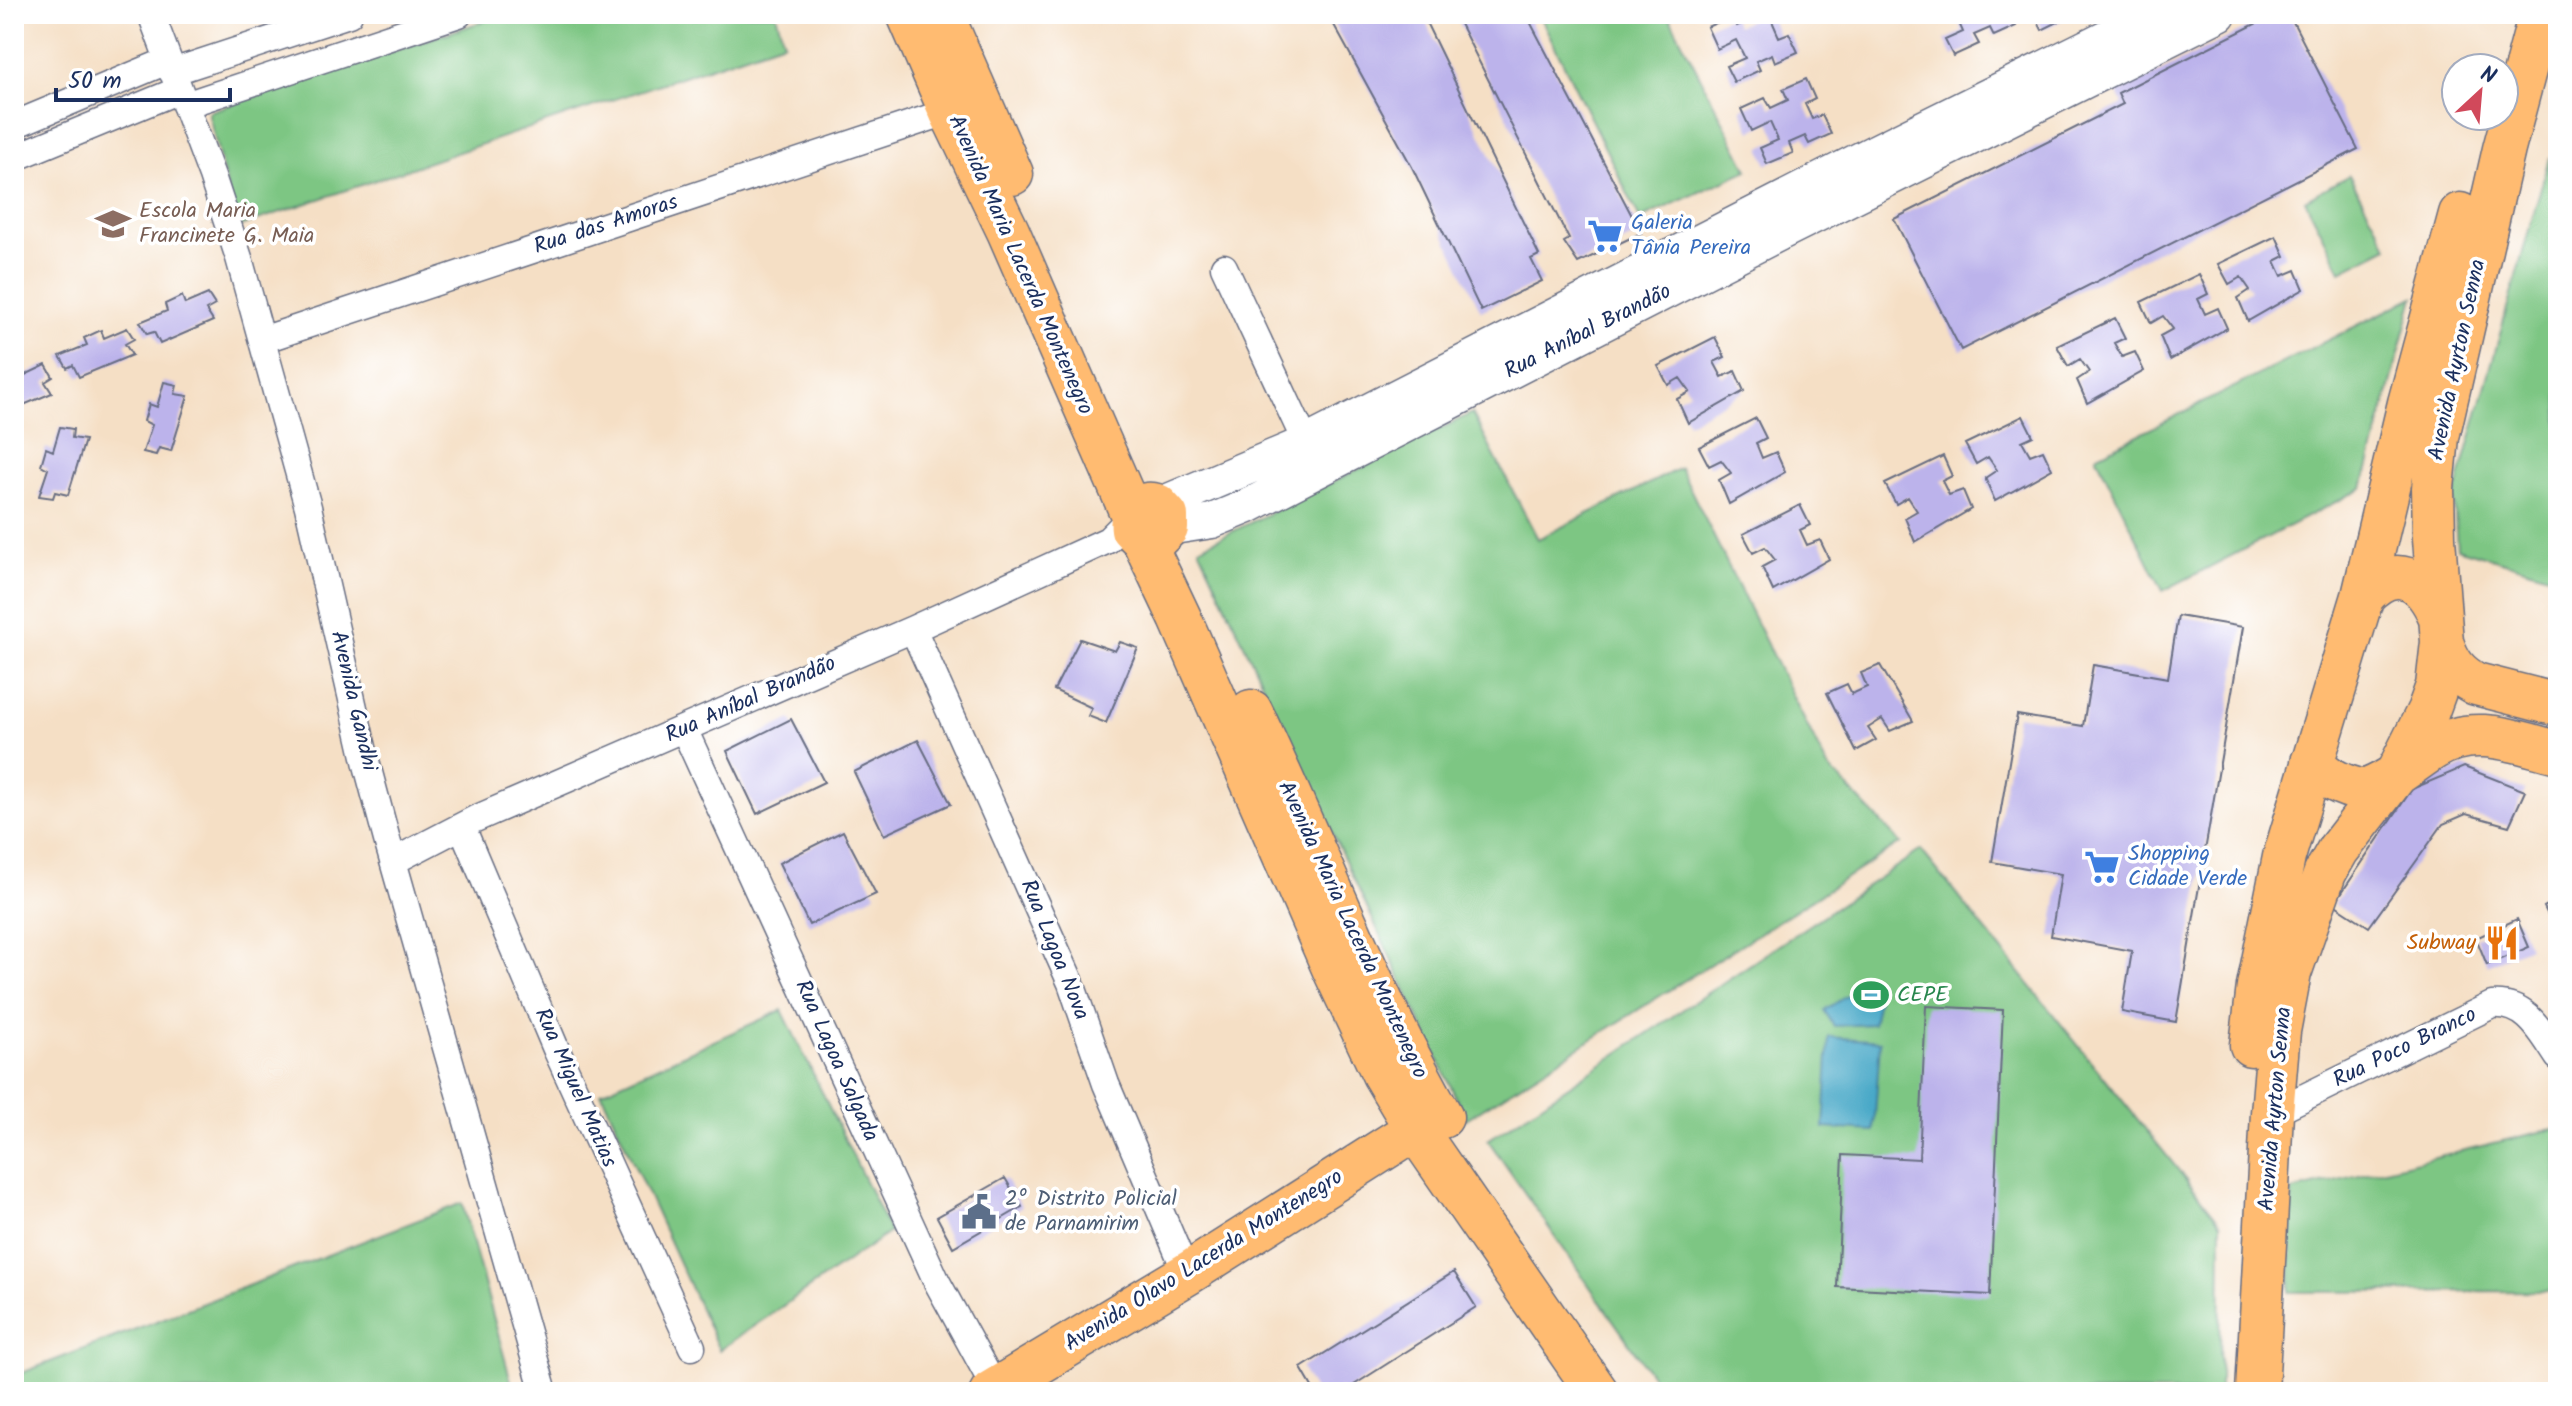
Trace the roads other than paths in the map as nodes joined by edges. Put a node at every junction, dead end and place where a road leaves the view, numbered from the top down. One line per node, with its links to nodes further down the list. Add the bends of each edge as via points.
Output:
1 (151, 14): 11 (street, Avenida Gandhi)
2 (349, 14): 11 (street)
3 (459, 14): 11 (street)
4 (908, 14): 12 (main road, Avenida Maria Lacerda Montenegro)
5 (942, 14): 20 (main road, Avenida Maria Lacerda Montenegro, via 1076,312)
6 (2153, 14): 15 (street, Rua Aníbal Brandão)
7 (2219, 14): 15 (street, Rua Aníbal Brandão)
8 (2512, 14): 10 (main road)
9 (2540, 14): 23 (main road, Avenida Ayrton Senna, via 2438,437 2433,500)
10 (2502, 52)
11 (175, 82): 13 (street); 16 (street); 18 (street, Avenida Gandhi, via 212,176)
12 (950, 111): 18 (street, Rua das Amoras); 20 (main road, Avenida Maria Lacerda Montenegro)
13 (14, 125)
14 (2482, 132): 21 (main road, Avenida Ayrton Senna)
15 (1922, 145): 19 (street, Rua Aníbal Brandão); 20 (street, Rua Aníbal Brandão, via 1780,233 1246,507 1212,521)
16 (14, 158)
17 (1224, 267): 19 (street)
18 (262, 340): 30 (street, Avenida Gandhi)
19 (1306, 443): 20 (street, Rua Aníbal Brandão)
20 (1145, 524): 22 (street, Rua Aníbal Brandão); 33 (main road, Avenida Maria Lacerda Montenegro, via 1269,749 1408,1057)
21 (2363, 596): 23 (main road, via 2382,579 2410,579 2430,596); 27 (main road, Avenida Ayrton Senna)
22 (913, 629): 25 (street, Rua Aníbal Brandão); 34 (street, Rua Lagoa Nova, via 1071,983 1106,1084)
23 (2440, 629): 24 (main road, via 2448,661 2464,678); 28 (main road, Avenida Ayrton Senna, via 2441,665 2432,699)
24 (2558, 705)
25 (684, 729): 29 (street, Rua Aníbal Brandão); 36 (street, Rua Lagoa Salgada, via 937,1282)
26 (2558, 752): 28 (main road, via 2471,734 2444,742)
27 (2312, 762): 28 (main road, via 2334,781 2364,791); 40 (main road, Avenida Ayrton Senna, via 2284,857 2258,986 2238,1223)
28 (2396, 775): 32 (main road, Avenida Ayrton Senna, via 2325,873 2290,973)
29 (462, 827): 30 (street, Rua Aníbal Brandão); 35 (street, Rua Miguel Matias)
30 (394, 861): 37 (street, Avenida Gandhi)
31 (2558, 1057): 32 (street, Rua Poco Branco, via 2536,1024 2518,1009 2492,1005)
32 (2272, 1113): 41 (main road, Avenida Ayrton Senna)
33 (1428, 1121): 34 (main road, Avenida Olavo Lacerda Montenegro); 38 (main road, Avenida Maria Lacerda Montenegro); 39 (main road, Avenida Maria Lacerda Montenegro, via 1501,1210)
34 (1187, 1274): 36 (main road, Avenida Olavo Lacerda Montenegro)
35 (692, 1347)
36 (994, 1391)
37 (544, 1392)
38 (1597, 1392)
39 (1624, 1392)
40 (2231, 1392)
41 (2257, 1392)

